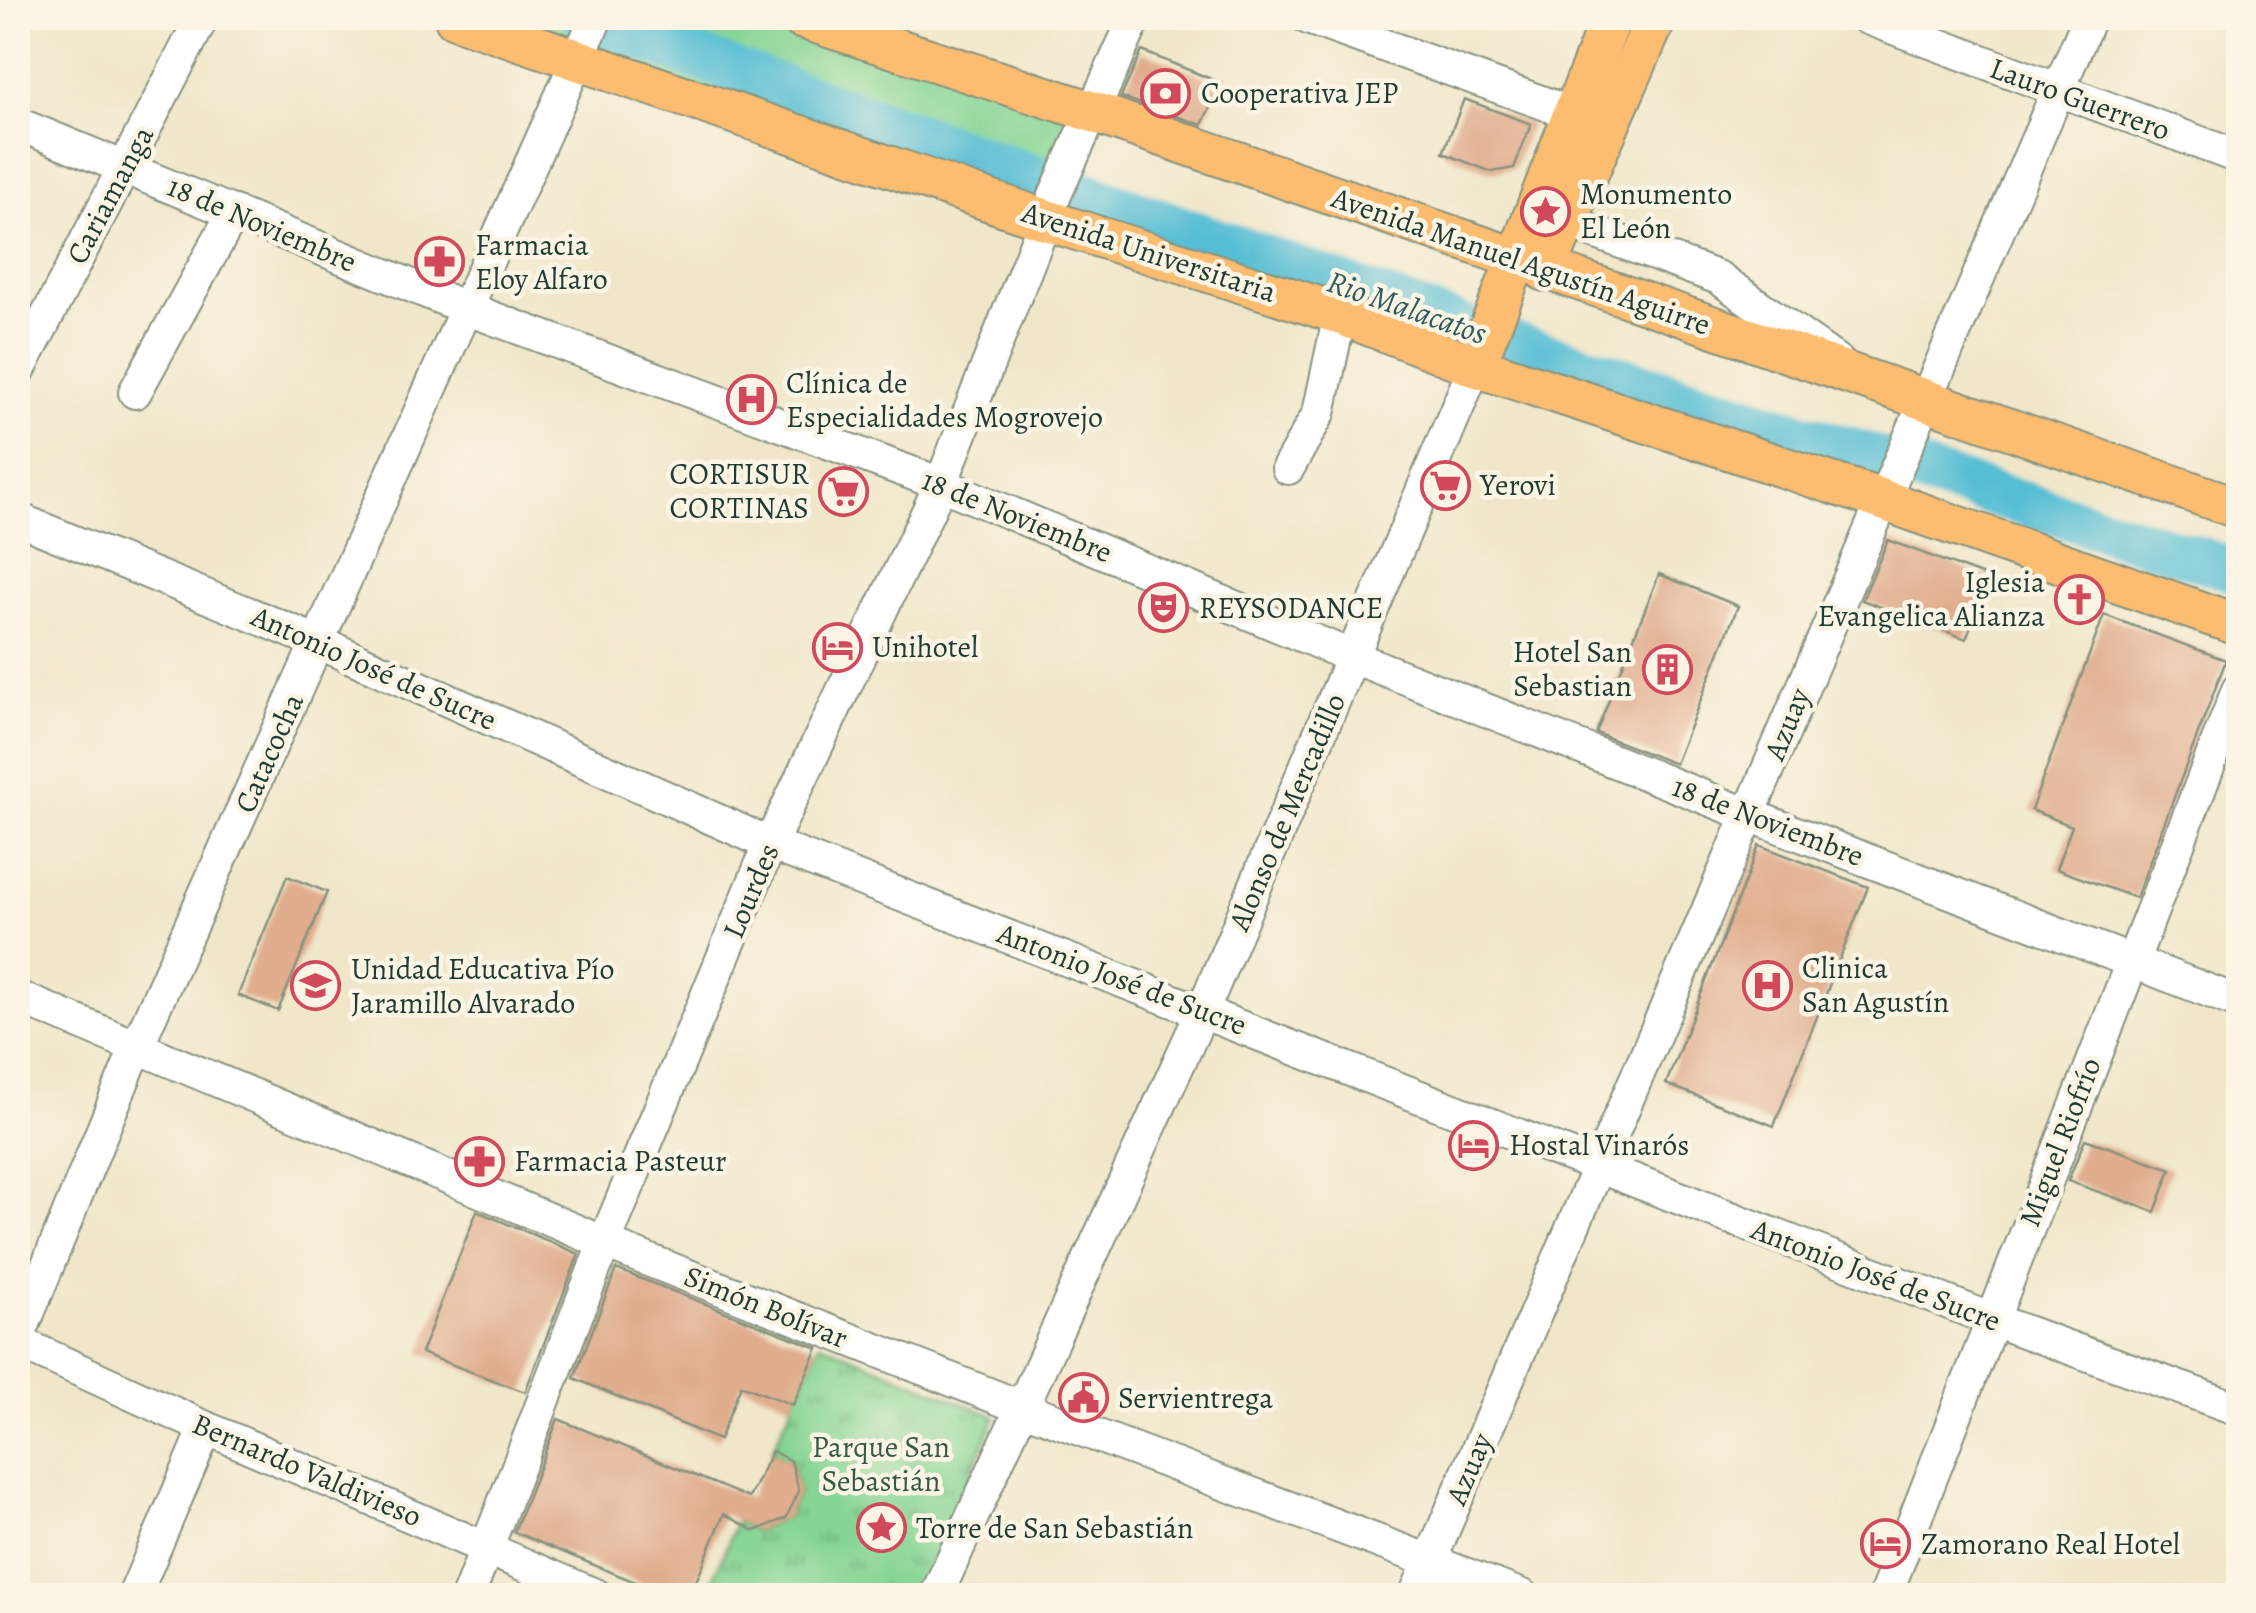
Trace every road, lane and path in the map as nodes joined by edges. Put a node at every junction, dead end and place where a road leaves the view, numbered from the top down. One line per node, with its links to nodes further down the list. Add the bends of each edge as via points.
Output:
1 (202, 18): 16 (street, Cariamanga)
2 (455, 18): 10 (main road, Avenida Universitaria)
3 (801, 18): 14 (main road, Avenida Manuel Agustín Aguirre)
4 (1135, 18): 14 (street, Lourdes)
5 (1308, 18): 12 (street)
6 (1611, 18): 12 (main road, Alonso de Mercadillo)
7 (1656, 18): 17 (main road, Alonso de Mercadillo)
8 (1866, 18): 11 (street, Lauro Guerrero)
9 (2088, 18): 11 (street, Azuay)
10 (586, 38): 18 (main road, Avenida Universitaria); 22 (street, Catacocha)
11 (2056, 91): 15 (street, Lauro Guerrero); 28 (street, Azuay)
12 (1574, 114): 17 (main road, Alonso de Mercadillo)
13 (18, 124): 16 (street, 18 de Noviembre)
14 (1087, 126): 18 (street, Lourdes); 21 (main road, Avenida Manuel Agustín Aguirre)
15 (2238, 158)
16 (124, 166): 19 (street, 18 de Noviembre); 25 (street, Cariamanga)
17 (1571, 168): 20 (main road, Alonso de Mercadillo); 21 (main road, Alonso de Mercadillo)
18 (1051, 207): 23 (main road, Avenida Universitaria); 30 (street, Lourdes)
19 (234, 212): 22 (street, 18 de Noviembre); 27 (street)
20 (1566, 222): 21 (main road, Alonso de Mercadillo); 26 (street, via 1719,278)
21 (1525, 268): 24 (main road, Alonso de Mercadillo); 26 (main road, Avenida Manuel Agustín Aguirre)
22 (468, 309): 30 (street, 18 de Noviembre); 35 (street, Catacocha)
23 (1340, 314): 24 (main road, Avenida Universitaria); 29 (street, via 1319,412)
24 (1480, 355): 31 (main road, Avenida Universitaria); 36 (street, Alonso de Mercadillo)
25 (18, 372)
26 (1853, 374): 28 (main road, Avenida Manuel Agustín Aguirre)
27 (135, 392)
28 (1923, 404): 31 (street, Azuay); 32 (main road, Avenida Manuel Agustín Aguirre)
29 (1288, 468)
30 (941, 484): 36 (street, 18 de Noviembre); 39 (street, Lourdes)
31 (1884, 489): 34 (main road, Avenida Universitaria); 38 (street, Azuay)
32 (2238, 508)
33 (18, 519): 35 (street, Antonio José de Sucre)
34 (2238, 625)
35 (318, 642): 39 (street, Antonio José de Sucre); 44 (street, Catacocha)
36 (1353, 657): 38 (street, 18 de Noviembre); 43 (street, Alonso de Mercadillo)
37 (2238, 690): 40 (street, Miguel Riofrío)
38 (1749, 815): 40 (street, 18 de Noviembre); 45 (street, Azuay)
39 (770, 844): 43 (street, Antonio José de Sucre); 46 (street, Lourdes)
40 (2130, 960): 42 (street, 18 de Noviembre); 47 (street, Miguel Riofrío)
41 (18, 996): 44 (street, Simón Bolívar)
42 (2238, 1002)
43 (1203, 1010): 45 (street, Antonio José de Sucre); 49 (street, Alonso de Mercadillo)
44 (137, 1046): 46 (street, Simón Bolívar); 48 (street, Catacocha)
45 (1598, 1166): 47 (street, Antonio José de Sucre); 53 (street, Azuay)
46 (604, 1243): 49 (street, Simón Bolívar); 52 (street, Lourdes)
47 (1993, 1320): 50 (street, Antonio José de Sucre); 60 (street, Miguel Riofrío)
48 (18, 1340): 51 (street, Bernardo Valdivieso)
49 (1020, 1407): 53 (street, Simón Bolívar); 57 (street, Alonso de Mercadillo)
50 (2238, 1409)
51 (206, 1428): 52 (street, Bernardo Valdivieso); 54 (street)
52 (488, 1545): 55 (street, Lourdes); 56 (street, Bernardo Valdivieso)
53 (1430, 1560): 58 (street, Azuay); 59 (street, Simón Bolívar)
54 (134, 1596)
55 (468, 1596)
56 (598, 1596)
57 (936, 1596)
58 (1414, 1596)
59 (1523, 1596)
60 (1885, 1596)

